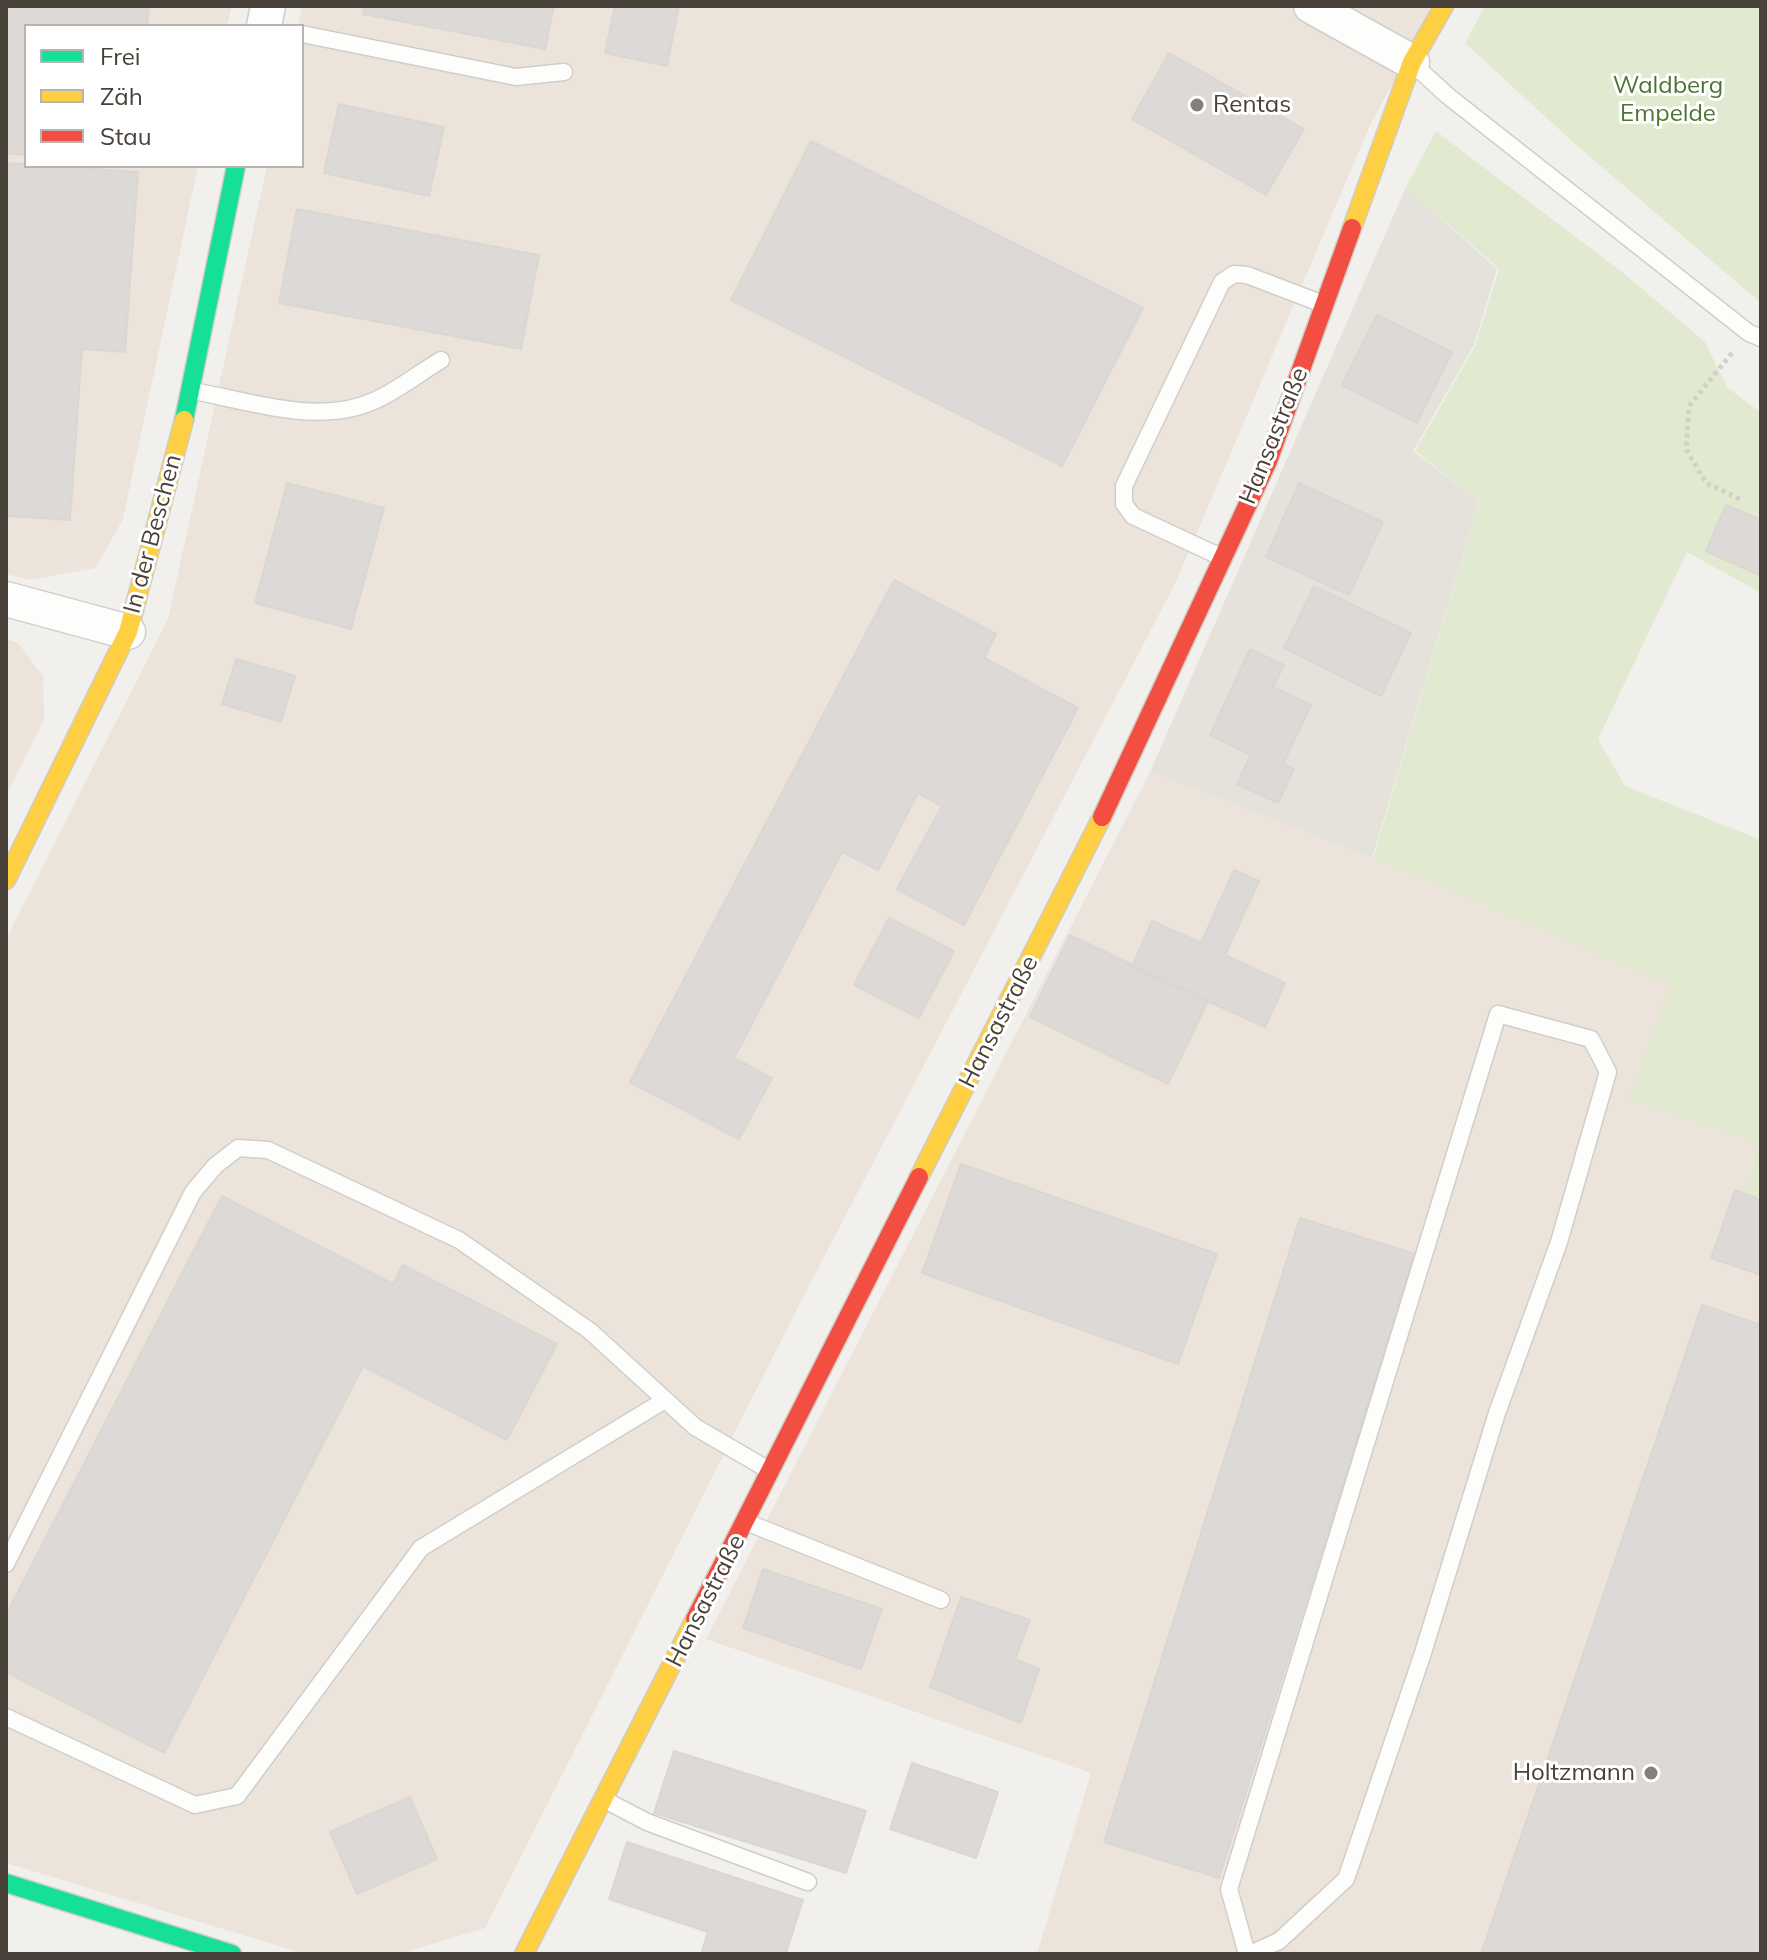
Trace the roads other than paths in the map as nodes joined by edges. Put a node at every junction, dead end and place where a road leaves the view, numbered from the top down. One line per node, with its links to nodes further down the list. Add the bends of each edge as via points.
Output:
1 (1311, 6): 4 (street)
2 (1444, 6): 4 (street, Hansastraße)
3 (304, 34): 5 (lane, via 516,77)
4 (1412, 62): 7 (street, Hansastraße); 8 (lane, via 1448,96)
5 (564, 72)
6 (236, 168): 10 (street, In der Beschen)
7 (1324, 305): 11 (street, Hansastraße, via 1268,461); 11 (lane, via 1247,275 1234,274 1222,282 1124,486 1124,504 1133,516)
8 (1755, 335)
9 (441, 360): 10 (lane, via 370,402 339,409 286,407)
10 (190, 391): 13 (street, In der Beschen)
11 (1223, 558): 16 (street, Hansastraße, via 1131,760)
12 (6, 599): 13 (street)
13 (128, 632): 14 (street, In der Beschen)
14 (6, 880)
15 (665, 1400): 16 (lane, via 695,1427); 18 (lane, via 590,1331 459,1240 268,1150 238,1148 193,1192); 20 (lane, via 421,1548 237,1796 195,1805)
16 (772, 1471): 17 (street, Hansastraße)
17 (746, 1522): 19 (lane); 21 (street, Hansastraße)
18 (6, 1564)
19 (941, 1600)
20 (6, 1717)
21 (605, 1800): 22 (lane, via 647,1822); 25 (street, Hansastraße)
22 (808, 1882)
23 (6, 1883): 24 (street)
24 (232, 1954)
25 (524, 1954)
26 (1249, 1954): 26 (lane, via 1279,1941 1346,1879 1497,1413 1559,1242 1608,1072 1591,1039 1498,1014 1229,1889)

